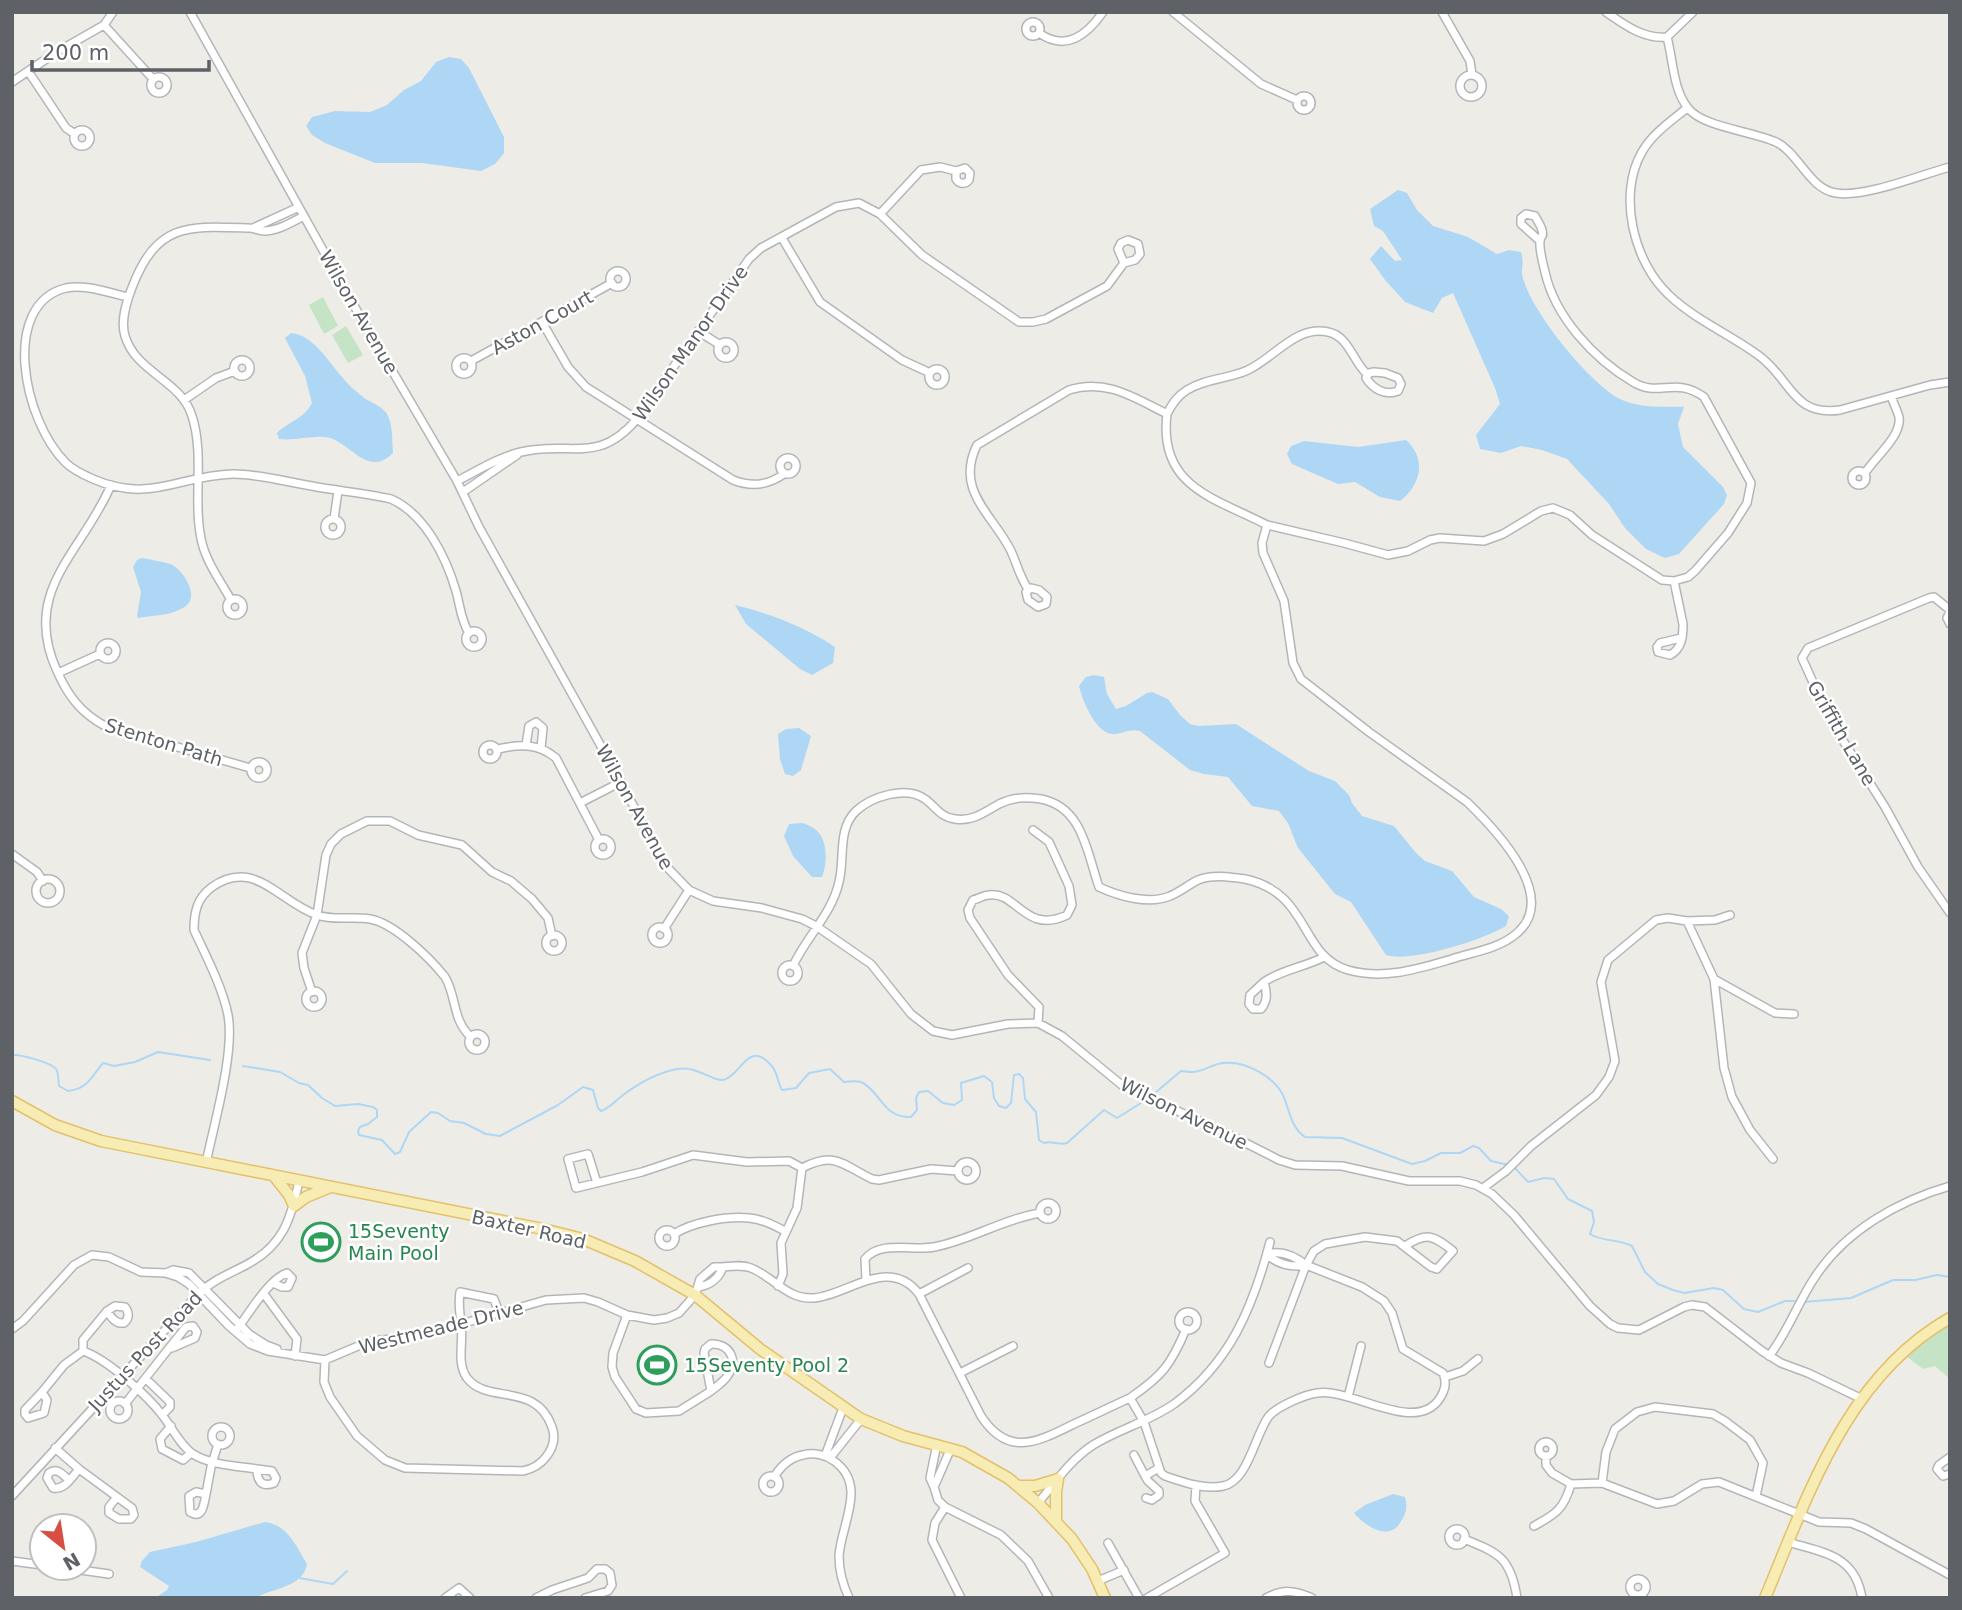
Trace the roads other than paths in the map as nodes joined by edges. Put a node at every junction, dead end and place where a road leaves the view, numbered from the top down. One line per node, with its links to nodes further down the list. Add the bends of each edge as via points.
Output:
1 (113, 12): 8 (street)
2 (190, 12): 20 (street, Wilson Avenue)
3 (1104, 12): 9 (street, via 1092,28 1074,40 1060,42)
4 (1173, 12): 15 (street, via 1261,84)
5 (1443, 12): 12 (street, via 1470,61)
6 (1606, 12): 10 (street, via 1639,33)
7 (1693, 12): 10 (street)
8 (104, 24): 11 (street); 13 (street)
9 (1039, 33)
10 (1667, 37): 16 (street)
11 (28, 71): 14 (street); 17 (street, via 66,128)
12 (1472, 75)
13 (153, 79)
14 (12, 82)
15 (1297, 100)
16 (1687, 108): 18 (street, via 1696,118 1776,141 1833,193 1862,192); 39 (street, via 1653,136 1636,163 1632,181 1634,233 1656,282 1683,307 1760,357 1809,408 1833,411)
17 (75, 134)
18 (1950, 167)
19 (956, 171): 21 (street, via 940,167 921,170)
20 (299, 207): 22 (street, Wilson Avenue); 23 (street)
21 (880, 214): 24 (street, Wilson Manor Drive, via 859,203 842,204); 26 (street, Wilson Manor Drive, via 922,255 1019,322 1046,319 1107,286)
22 (304, 216): 23 (street, via 270,230); 47 (street, Wilson Avenue)
23 (253, 228): 28 (street, via 194,228 174,233 146,256)
24 (782, 237): 31 (street, Wilson Manor Drive, via 749,259); 35 (street, via 821,302 902,360)
25 (1540, 241): 53 (street, via 1549,289 1573,329 1614,369 1643,388 1680,386 1703,397 1751,483 1747,503 1728,533 1695,572)
26 (1124, 263)
27 (612, 283): 30 (street, Aston Court)
28 (128, 297): 29 (street, via 67,287); 40 (street, via 123,327 129,347 140,363)
29 (29, 304)
30 (542, 322): 33 (street, Aston Court); 42 (street, via 579,380)
31 (698, 331): 32 (street); 42 (street, Wilson Manor Drive)
32 (720, 345)
33 (471, 361)
34 (235, 370): 40 (street)
35 (928, 372)
36 (1367, 374): 36 (street, via 1381,391 1395,393 1401,387 1395,376); 41 (street, via 1338,337 1315,332 1296,337 1247,371 1186,390)
37 (19, 382): 48 (street, via 40,429 68,466)
38 (1950, 382): 39 (street)
39 (1891, 396): 44 (street, via 1899,417 1898,430)
40 (184, 400): 46 (street, via 195,425)
41 (1167, 414): 52 (street, via 1166,443 1177,471 1212,500); 54 (street, via 1110,387 1084,386 1069,390 977,445 971,468 976,501 1010,551)
42 (637, 419): 43 (street, Wilson Manor Drive, via 627,431 596,448); 45 (street, via 741,483 768,483)
43 (522, 452): 47 (street, Wilson Manor Drive); 50 (street)
44 (1865, 473)
45 (784, 474)
46 (197, 479): 48 (street, via 149,490); 49 (street, via 238,474); 55 (street, via 204,552)
47 (457, 481): 50 (street, Wilson Avenue)
48 (111, 485): 61 (street, Stenton Path, via 52,588 45,630)
49 (338, 491): 51 (street); 58 (street, via 391,499 427,528 455,588)
50 (463, 492): 66 (street, Wilson Avenue)
51 (334, 519)
52 (1267, 525): 53 (street, via 1388,555 1440,538 1484,541 1553,508 1570,515 1592,535 1662,580); 80 (street, via 1263,553 1284,601 1293,663 1301,679 1467,802 1514,857 1531,890 1526,920 1500,944 1390,975 1362,974)
53 (1674, 581): 59 (street, via 1683,624)
54 (1028, 589)
55 (231, 600)
56 (1950, 611): 57 (street); 73 (street, Griffith Lane, via 1929,598 1808,648 1802,657 1830,720)
57 (1950, 624)
58 (469, 633)
59 (1681, 638)
60 (100, 654): 61 (street)
61 (58, 673): 65 (street, Stenton Path, via 68,695 89,718)
62 (526, 745): 63 (street); 63 (street, via 529,726 536,722 543,728); 64 (street)
63 (541, 748): 67 (street, via 559,761)
64 (498, 749)
65 (250, 768)
66 (621, 782): 67 (street); 72 (street, Wilson Avenue, via 663,863)
67 (580, 803): 69 (street)
68 (1033, 830): 86 (street, via 1049,842 1069,886 1072,905 1067,915 1038,919 990,894 973,900 968,910 1008,975 1039,1007)
69 (599, 840)
70 (12, 854): 71 (street)
71 (43, 881)
72 (689, 890): 77 (street, Wilson Avenue, via 713,901 762,908); 78 (street)
73 (1950, 913)
74 (317, 915): 79 (street, via 331,844 353,827 383,820 467,849 532,899 548,918); 84 (street, via 302,953); 87 (street, via 368,919 395,930 445,977 458,1020); 90 (street, via 259,881 241,876 217,884 197,903 194,930 226,1006 229,1025)
75 (1730, 915): 76 (street)
76 (1687, 921): 82 (street); 98 (street, via 1668,918 1650,923 1608,960 1601,982 1613,1068 1596,1094)
77 (816, 926): 80 (street, via 839,885 848,821 870,801 912,794 940,814 959,820 1028,797 1053,802 1072,817 1086,843 1098,887 1112,894 1157,899 1170,897 1199,880 1247,880 1279,893 1290,904); 81 (street); 86 (street, Wilson Avenue, via 871,964 911,1014 933,1031 952,1035)
78 (664, 929)
79 (552, 936)
80 (1324, 957): 83 (street)
81 (793, 966)
82 (1714, 979): 85 (street, via 1775,1013); 89 (street, via 1724,1068 1732,1097)
83 (1264, 982)
84 (312, 992)
85 (1794, 1014)
86 (1038, 1023): 98 (street, Wilson Avenue, via 1062,1036 1124,1086 1279,1160 1342,1166 1409,1181 1460,1181)
87 (471, 1037)
88 (12, 1101): 90 (main road, Baxter Road, via 54,1125 100,1141)
89 (1773, 1159)
90 (206, 1163): 93 (main road, Baxter Road)
91 (802, 1168): 92 (street, via 832,1160 878,1180 931,1169); 95 (street, via 789,1161 747,1162 693,1155); 101 (street, via 797,1208)
92 (958, 1171)
93 (274, 1176): 94 (main road, Baxter Road); 99 (main road)
94 (299, 1181): 97 (main road, Baxter Road); 99 (street, Justus Post Road)
95 (597, 1183): 95 (street, via 588,1154 568,1159 576,1188)
96 (1950, 1186): 128 (street, via 1905,1202 1863,1227 1825,1263)
97 (330, 1187): 99 (main road); 112 (main road, Baxter Road, via 583,1239)
98 (1483, 1188): 128 (street, Wilson Avenue, via 1514,1215 1584,1300 1610,1324 1639,1330 1684,1307 1699,1305 1715,1312)
99 (294, 1206): 111 (street, Justus Post Road, via 286,1228 265,1253)
100 (1040, 1213): 108 (street, via 934,1247 874,1251 865,1259)
101 (785, 1231): 102 (street, via 737,1218 685,1227); 110 (street)
102 (674, 1234)
103 (1270, 1242): 105 (street)
104 (1405, 1246): 104 (street, via 1437,1269 1453,1251 1425,1236); 106 (street, via 1365,1237 1339,1240 1314,1251)
105 (1267, 1254): 106 (street, via 1296,1267); 146 (street, via 1233,1341 1196,1385)
106 (1306, 1265): 131 (street); 134 (street, via 1363,1287 1384,1301 1403,1349)
107 (968, 1268): 114 (street)
108 (866, 1280): 110 (street, Westmeade Drive, via 812,1298); 114 (street, Westmeade Drive, via 896,1279)
109 (273, 1283): 113 (street)
110 (778, 1286): 112 (street, Westmeade Drive, via 748,1266 723,1267)
111 (202, 1291): 120 (street, via 165,1273 141,1272 109,1257 88,1256); 121 (street); 133 (street, Justus Post Road)
112 (697, 1291): 117 (street, Westmeade Drive, via 679,1313 667,1318); 143 (main road, Baxter Road, via 760,1349)
113 (264, 1294): 121 (street); 127 (street, via 298,1339)
114 (919, 1294): 132 (street)
115 (107, 1311): 126 (street, via 83,1340)
116 (499, 1313): 117 (street, Westmeade Drive, via 546,1300 584,1298); 119 (street, Westmeade Drive); 119 (street, via 494,1299 460,1292)
117 (627, 1315): 137 (street, via 612,1367 636,1409 679,1412)
118 (1950, 1318): 141 (main road, via 1898,1356)
119 (461, 1324): 130 (street, Westmeade Drive, via 415,1337 370,1340); 130 (street, via 461,1362 468,1379 479,1387 530,1400 550,1422 554,1432 551,1450 534,1467 523,1471 405,1468 385,1460 357,1436 330,1397 324,1382)
120 (12, 1329)
121 (237, 1329): 127 (street)
122 (1186, 1329): 140 (street, via 1161,1376)
123 (1013, 1346): 132 (street)
124 (1361, 1346): 139 (street)
125 (170, 1347): 135 (street)
126 (83, 1351): 133 (street); 138 (street, via 64,1365)
127 (294, 1355): 130 (street)
128 (1769, 1356): 141 (street, Wilson Avenue)
129 (1478, 1359): 134 (street, via 1464,1371)
130 (325, 1360)
131 (1269, 1363)
132 (960, 1374): 140 (street, via 988,1426 1019,1443 1038,1441)
133 (122, 1376): 136 (street); 150 (street, Justus Post Road)
134 (1445, 1377): 139 (street, via 1446,1387 1437,1403 1420,1412 1406,1413)
135 (146, 1379): 136 (street); 144 (street, via 170,1402)
136 (137, 1391): 142 (street); 144 (street)
137 (711, 1391): 137 (street, via 724,1381 733,1360 728,1350 717,1344 705,1349)
138 (42, 1392)
139 (1348, 1397): 168 (street, via 1314,1393 1275,1410 1237,1479 1221,1487)
140 (1130, 1398): 146 (street)
141 (1860, 1398): 178 (main road)
142 (125, 1404)
143 (843, 1408): 145 (main road, Baxter Road); 154 (street)
144 (162, 1415): 147 (street)
145 (861, 1419): 149 (main road, Baxter Road); 154 (street)
146 (1144, 1422): 158 (street); 164 (street, via 1091,1446)
147 (170, 1426): 152 (street); 152 (street, via 160,1439 162,1449 184,1460)
148 (218, 1444): 157 (street)
149 (937, 1444): 151 (main road, Baxter Road); 170 (street, via 930,1478)
150 (55, 1448): 159 (street); 172 (street, Justus Post Road)
151 (951, 1448): 169 (main road, Baxter Road); 170 (street)
152 (191, 1453): 157 (street)
153 (1133, 1455): 162 (street)
154 (827, 1457): 163 (street, via 796,1457); 193 (street, via 843,1469 852,1486 839,1556)
155 (1546, 1457): 167 (street, via 1552,1473)
156 (1950, 1457): 161 (street, via 1937,1469 1942,1476)
157 (213, 1461): 160 (street); 171 (street)
158 (1159, 1468): 162 (street); 168 (street, via 1165,1476)
159 (79, 1469): 165 (street); 174 (street)
160 (257, 1469)
161 (1950, 1474)
162 (1145, 1476): 175 (street, via 1159,1491 1156,1498)
163 (774, 1477)
164 (1058, 1479): 169 (main road); 176 (street); 179 (main road)
165 (69, 1480)
166 (1602, 1483): 167 (street); 173 (street, via 1657,1504 1714,1482); 173 (street, via 1606,1452 1615,1430 1637,1412 1654,1407 1713,1414 1750,1440 1763,1463)
167 (1571, 1484): 180 (street, via 1561,1508)
168 (1196, 1485): 198 (street, via 1195,1501 1225,1553)
169 (1020, 1486): 176 (main road, Baxter Road)
170 (934, 1487): 177 (street)
171 (206, 1494)
172 (12, 1496)
173 (1756, 1496): 178 (street)
174 (117, 1497)
175 (1146, 1498)
176 (1038, 1503): 179 (main road, Baxter Road)
177 (946, 1507): 194 (street, via 935,1523 932,1540); 195 (street, via 1001,1535 1028,1561)
178 (1801, 1515): 182 (main road); 187 (street, via 1819,1522 1851,1523)
179 (1056, 1521): 188 (main road, Baxter Road)
180 (1534, 1526)
181 (1464, 1539): 201 (street, via 1502,1557 1513,1576)
182 (1788, 1542): 202 (main road); 203 (street, via 1849,1566)
183 (1108, 1543): 184 (street)
184 (1124, 1570): 188 (street); 197 (street)
185 (98, 1573): 186 (street)
186 (108, 1574)
187 (1950, 1574)
188 (1098, 1581): 196 (main road, Baxter Road)
189 (445, 1598): 190 (street, via 459,1588)
190 (470, 1598)
191 (536, 1598): 192 (street, via 588,1578 597,1569 610,1573 608,1591)
192 (585, 1598)
193 (849, 1598)
194 (961, 1598)
195 (1049, 1598)
196 (1105, 1598)
197 (1139, 1598)
198 (1147, 1598)
199 (1266, 1598): 200 (street, via 1285,1590)
200 (1312, 1598)
201 (1517, 1598)
202 (1765, 1598)
203 (1862, 1598)

